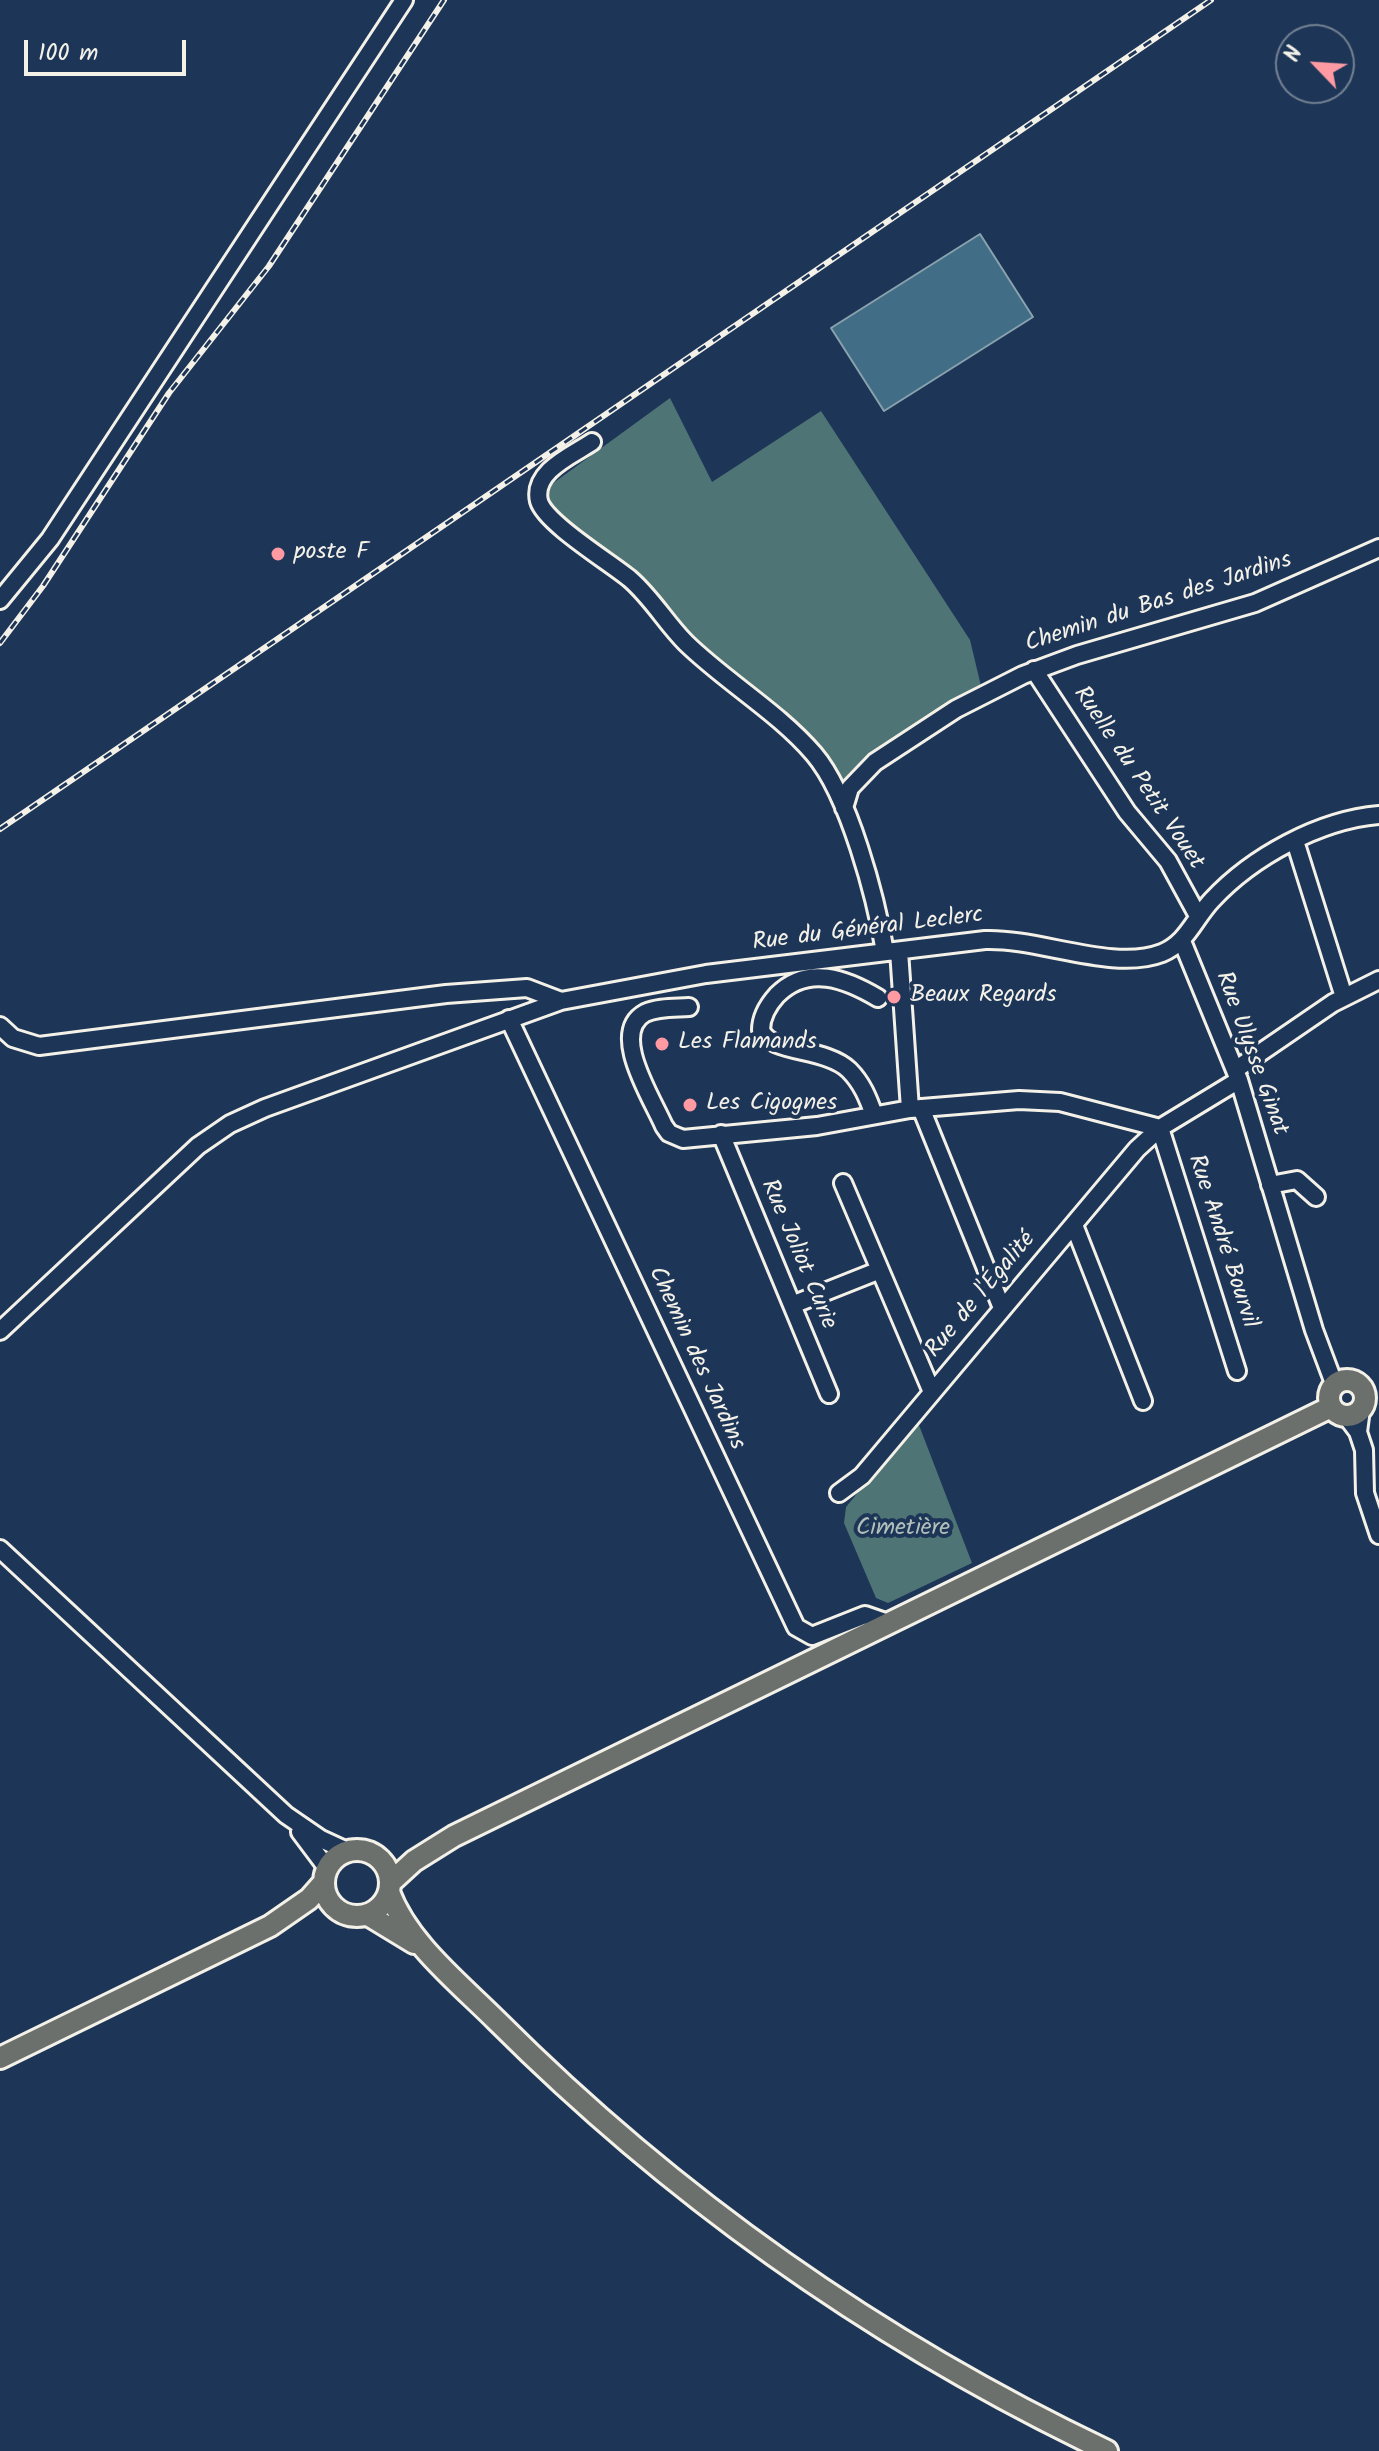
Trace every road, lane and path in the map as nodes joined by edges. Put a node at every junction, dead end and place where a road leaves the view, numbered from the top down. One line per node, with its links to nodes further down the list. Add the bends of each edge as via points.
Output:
1 (404, 0): 4 (street, via 50,539)
2 (592, 442): 6 (street, via 544,477 539,501 545,512 631,580 684,642 807,747)
3 (1379, 548): 5 (street, Chemin du Bas des Jardins, via 1255,603)
4 (0, 600)
5 (1034, 670): 6 (street, Chemin du Bas des Jardins, via 956,709 869,767 850,788); 9 (street, Ruelle du Petit Vouet, via 1127,812 1168,861)
6 (844, 808): 11 (street)
7 (1379, 815): 8 (street)
8 (1295, 841): 9 (street, via 1236,879); 13 (street)
9 (1198, 916): 10 (street)
10 (1182, 941): 11 (street, Rue du Général Leclerc, via 1159,954 1133,958 998,939); 19 (street, Rue Ulysse Ginat)
11 (892, 951): 15 (street, Rue du Général Leclerc, via 706,974); 20 (street)
12 (1379, 980): 13 (street, Rue de l'Égalité)
13 (1344, 997): 19 (street, Rue de l'Égalité)
14 (878, 998): 21 (street, via 838,979 805,978 773,1000 761,1030 772,1044 819,1053 846,1068 864,1089)
15 (561, 1001): 17 (street, Rue du Général Leclerc); 18 (street, via 527,988 446,994 39,1046 13,1038)
16 (689, 1007): 23 (street, via 644,1014 634,1022 628,1043 669,1133 683,1139)
17 (509, 1019): 31 (street, Rue du Général Leclerc, via 230,1124 181,1160); 41 (street, Chemin des Jardins, via 796,1627 812,1636 865,1615)
18 (0, 1026)
19 (1237, 1075): 22 (street, Rue de l'Égalité); 25 (street, Rue Ulysse Ginat)
20 (916, 1109): 21 (street); 22 (street, via 1038,1100); 30 (street)
21 (874, 1115): 23 (street)
22 (1160, 1128): 27 (street, Rue de l'Égalité); 32 (street, Rue André Bourvil)
23 (721, 1134): 29 (street, Rue Joliot Curie)
24 (843, 1183): 28 (street)
25 (1270, 1185): 26 (street, via 1297,1180); 33 (street, Rue Ulysse Ginat)
26 (1316, 1197)
27 (1074, 1225): 30 (street, Rue de l'Égalité); 36 (street)
28 (880, 1270): 29 (street); 34 (street)
29 (792, 1305): 35 (street, Rue Joliot Curie)
30 (1002, 1308): 34 (street, Rue de l'Égalité)
31 (0, 1331)
32 (1237, 1371)
33 (1335, 1386): 37 (main road, via 1330,1391); 37 (main road, via 1352,1382)
34 (932, 1392): 38 (street, Rue de l'Égalité, via 862,1476)
35 (829, 1394)
36 (1143, 1401)
37 (1357, 1406): 39 (street, via 1365,1493); 41 (main road)
38 (839, 1493)
39 (1379, 1534)
40 (0, 1549): 42 (street)
41 (888, 1623): 43 (main road)
42 (286, 1815): 44 (street); 46 (street)
43 (454, 1836): 45 (main road); 47 (main road, via 414,1861)
44 (347, 1851): 45 (main road); 46 (main road)
45 (375, 1855): 47 (main road, via 383,1862)
46 (326, 1875): 48 (main road, via 328,1899); 50 (main road, via 309,1899)
47 (390, 1888): 49 (main road); 51 (main road, via 400,1916)
48 (339, 1911): 49 (main road); 50 (main road)
49 (368, 1915): 51 (main road)
50 (270, 1926): 52 (main road)
51 (424, 1949): 53 (main road, via 612,2130 727,2224 914,2350)
52 (0, 2058)
53 (1107, 2451)

